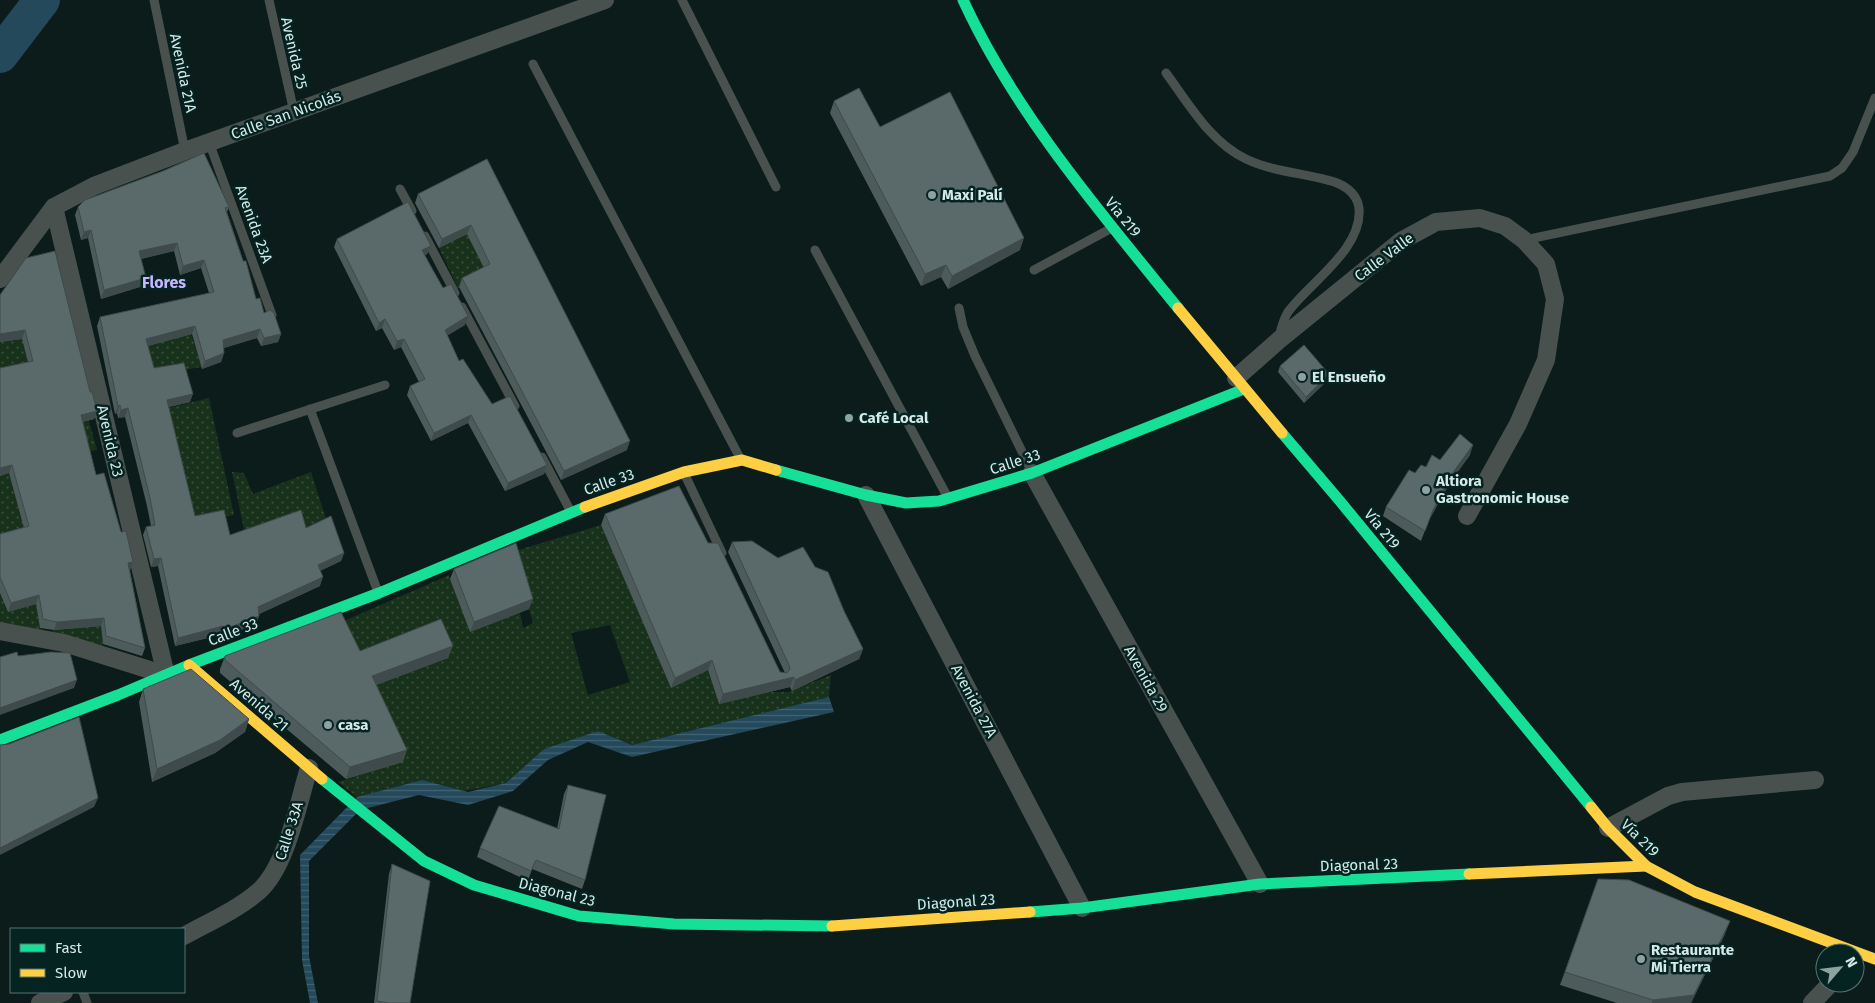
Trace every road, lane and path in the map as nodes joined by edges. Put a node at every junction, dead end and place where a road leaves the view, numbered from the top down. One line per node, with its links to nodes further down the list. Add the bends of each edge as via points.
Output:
1 (154, 0): 13 (lane, Avenida 21A)
2 (268, 0): 9 (lane, Avenida 25)
3 (606, 0): 9 (street, Calle San Nicolás)
4 (682, 0): 14 (lane)
5 (963, 0): 19 (main road, Vía 219, via 1005,80 1084,192)
6 (533, 64): 33 (lane)
7 (1166, 73): 26 (lane, via 1222,144 1246,159 1346,186 1358,200 1360,217 1351,240 1336,262 1288,313)
8 (1875, 98): 11 (lane)
9 (294, 112): 12 (street, Calle San Nicolás)
10 (1875, 115): 11 (lane)
11 (1866, 118): 20 (lane, via 1853,152 1842,168 1830,176)
12 (209, 142): 13 (street, Calle San Nicolás); 25 (lane, Avenida 23A)
13 (185, 151): 16 (street, Calle San Nicolás, via 94,186)
14 (776, 188)
15 (400, 190): 17 (lane)
16 (54, 207): 23 (street, Calle San Nicolás); 44 (street, Avenida 23)
17 (414, 216)
18 (419, 224): 30 (lane)
19 (1113, 227): 22 (lane); 27 (main road, Vía 219)
20 (1524, 240): 26 (street, Calle Valle, via 1505,226 1480,218 1436,222 1401,241); 39 (street, Calle Valle, via 1546,264 1554,299 1546,360 1518,424)
21 (815, 250): 37 (lane)
22 (1034, 270)
23 (0, 279)
24 (959, 308): 35 (lane, via 963,328 975,356)
25 (272, 315)
26 (1279, 340): 27 (street, Calle Valle)
27 (1240, 384): 35 (main road, Calle 33); 48 (main road, Vía 219)
28 (385, 385): 29 (lane)
29 (310, 409): 31 (lane); 41 (lane)
30 (520, 416)
31 (237, 433)
32 (538, 451): 38 (lane)
33 (742, 460): 34 (main road, Calle 33); 36 (main road, Calle 33)
34 (684, 472): 38 (main road, Calle 33); 40 (lane)
35 (1032, 473): 37 (main road, Calle 33); 50 (street, Avenida 29)
36 (866, 494): 37 (main road, Calle 33, via 906,503); 51 (street, Avenida 27A)
37 (948, 498)
38 (571, 512): 41 (main road, Calle 33)
39 (1467, 516)
40 (726, 562)
41 (379, 593): 43 (main road, Calle 33)
42 (0, 631): 44 (street, via 64,643)
43 (190, 665): 44 (main road, Calle 33); 46 (main road, Avenida 21)
44 (166, 675): 45 (main road, Calle 33)
45 (0, 740)
46 (309, 768): 51 (main road, Diagonal 23, via 424,861 474,885 579,916 674,924 832,926); 52 (street, Calle 33A, via 286,847 274,874 241,905)
47 (1815, 780): 48 (street, via 1682,792 1668,796)
48 (1608, 828): 49 (main road, Vía 219)
49 (1646, 866): 50 (main road, Diagonal 23); 53 (main road, Vía 219, via 1695,892)
50 (1260, 884): 51 (main road, Diagonal 23)
51 (1082, 908)
52 (185, 935)
53 (1824, 943)
54 (62, 993): 56 (street)
55 (1822, 993): 57 (street)
56 (40, 1003)
57 (1812, 1003)

